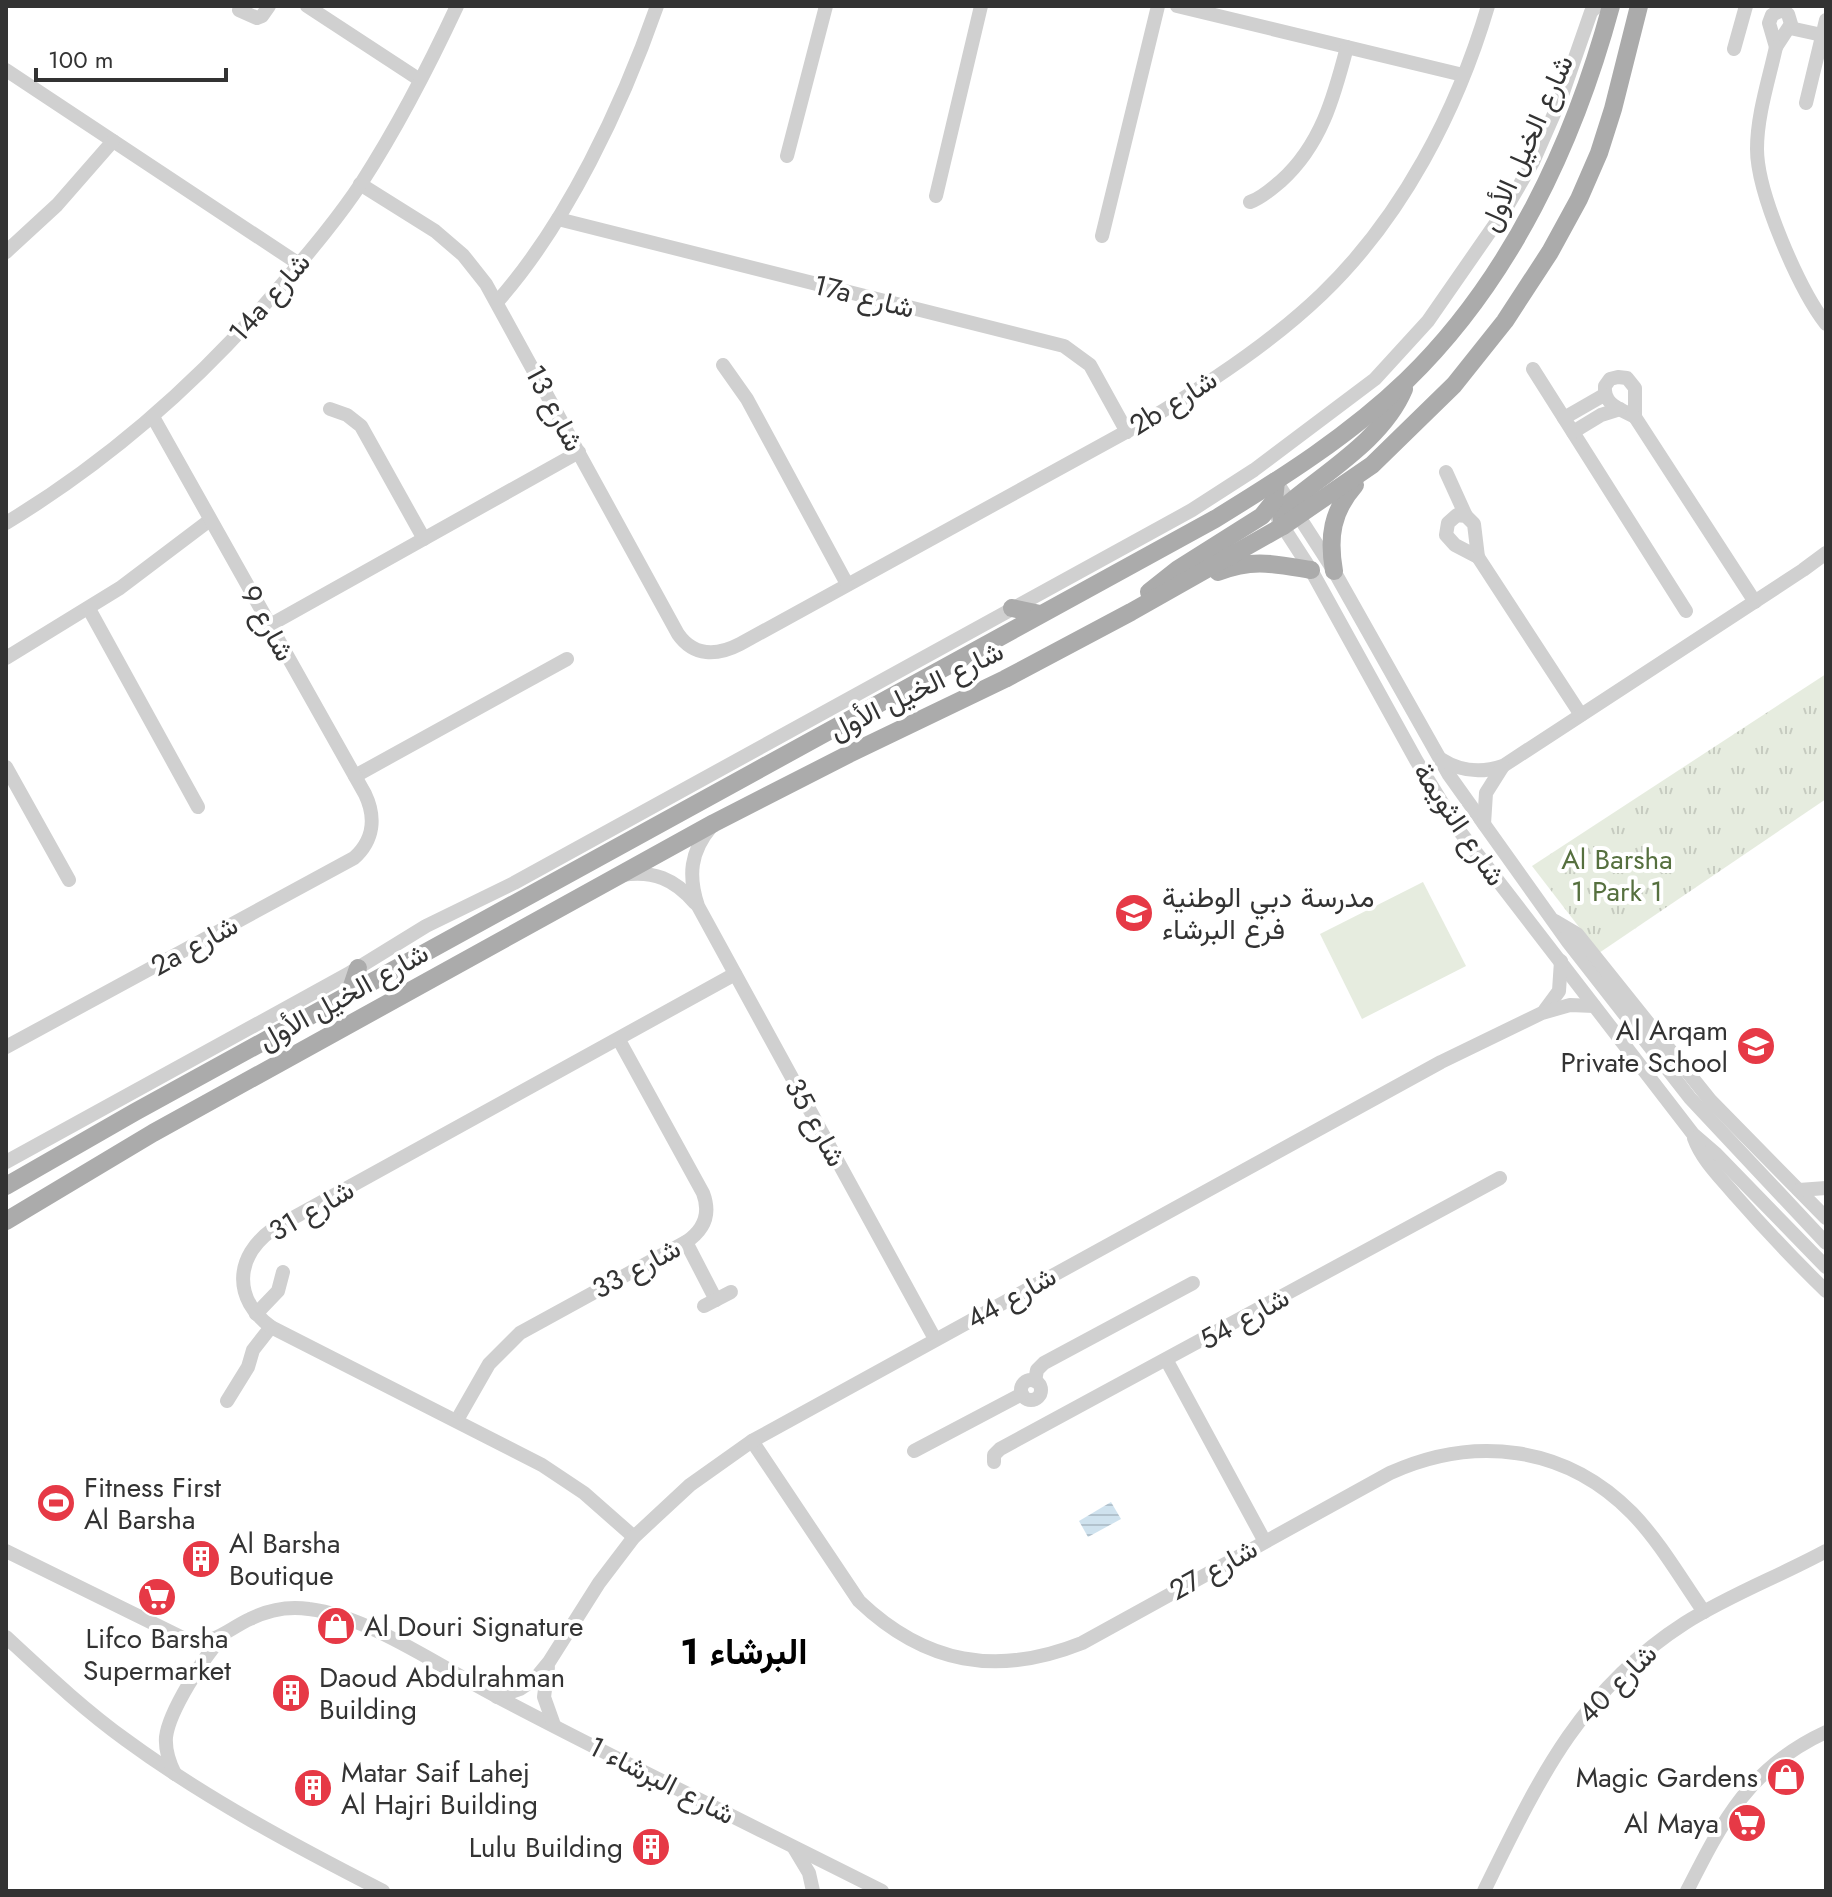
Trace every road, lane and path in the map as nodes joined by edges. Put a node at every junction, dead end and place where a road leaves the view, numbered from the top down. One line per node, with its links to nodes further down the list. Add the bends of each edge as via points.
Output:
1 (269, 6): 13 (street, via 257,18)
2 (307, 6): 24 (street)
3 (457, 6): 24 (street, 14a شارع)
4 (657, 6): 31 (street, via 625,86)
5 (826, 6): 27 (street)
6 (981, 6): 29 (street)
7 (1158, 6): 32 (street)
8 (1177, 6): 19 (street)
9 (1488, 6): 23 (street, 2b شارع)
10 (1597, 6): 66 (street, via 1524,180 1443,300 1375,379 1234,484)
11 (1611, 6): 39 (main road, شارع الخيل الأول, via 1584,92 1531,212 1475,301)
12 (1639, 6): 49 (main road, via 1599,153 1550,252 1454,385)
13 (239, 10)
14 (1744, 11): 16 (street); 21 (street)
15 (1826, 20): 18 (street)
16 (1769, 23): 17 (street, via 1782,10 1790,17); 20 (street)
17 (1790, 28): 18 (street); 20 (street)
18 (1822, 35): 25 (street)
19 (1347, 47): 23 (street); 30 (street, via 1315,140 1283,179)
20 (1776, 47): 36 (street, via 1757,136 1759,172 1798,276)
21 (1734, 49)
22 (6, 70): 26 (street)
23 (1463, 75): 46 (street, 2b شارع, via 1417,172 1338,278 1270,337)
24 (420, 80): 28 (street, 14a شارع)
25 (1806, 103)
26 (113, 141): 33 (street, via 57,205); 34 (street)
27 (787, 156)
28 (360, 184): 34 (street, 14a شارع); 35 (street, شارع 13, via 449,242)
29 (936, 196)
30 (1250, 202)
31 (558, 219): 35 (street); 46 (street, 17a شارع, via 1064,346 1090,365)
32 (1102, 236)
33 (6, 252)
34 (299, 264): 43 (street, 14a شارع)
35 (497, 302): 48 (street, شارع 13)
36 (1826, 324)
37 (723, 365): 63 (street, via 747,399)
38 (1533, 369): 45 (street)
39 (1407, 380): 51 (main road, شارع الخيل الأول); 53 (main road, via 1382,424)
40 (1604, 395): 42 (street); 44 (street, via 1610,379 1627,378 1635,388); 45 (street)
41 (330, 409): 58 (street, via 361,426)
42 (1620, 409): 44 (street); 47 (street)
43 (153, 417): 55 (street, شارع 9); 56 (street, 14a شارع)
44 (1635, 417): 65 (street)
45 (1564, 418): 47 (street)
46 (1127, 432): 63 (street, 2b شارع)
47 (1573, 432): 68 (street)
48 (579, 452): 58 (street); 72 (street, شارع 13, via 678,634 695,649)
49 (1372, 465): 53 (main road); 62 (main road, via 1335,517)
50 (1446, 472): 54 (street)
51 (1276, 481): 52 (main road, شارع الخيل الأول); 53 (street, شارع الثويمة)
52 (1264, 500): 57 (street, شارع الثويمة); 69 (main road, via 1256,521 1165,578); 70 (main road, شارع الخيل الأول)
53 (1295, 508): 57 (main road, via 1281,514); 62 (street, شارع الثويمة)
54 (1466, 516): 60 (street, via 1474,524); 60 (street, via 1450,520 1446,535)
55 (210, 520): 67 (street); 71 (street, شارع 9)
56 (6, 523)
57 (1283, 526): 61 (street, شارع الثويمة); 64 (main road, شارع الخيل الأول)
58 (424, 539): 71 (street)
59 (1826, 553): 65 (street)
60 (1478, 557): 75 (street)
61 (1311, 570): 64 (main road, via 1248,563); 88 (street, شارع الثويمة, via 1443,806)
62 (1334, 571): 76 (street, شارع الثويمة)
63 (847, 584): 72 (street, 2b شارع)
64 (1167, 592): 69 (main road, شارع الخيل الأول)
65 (1755, 602): 75 (street)
66 (1012, 608): 70 (main road); 89 (street, via 514,883 426,926)
67 (89, 609): 73 (street); 80 (street)
68 (1686, 611)
69 (1131, 612): 81 (main road, شارع الخيل الأول)
70 (1040, 614): 91 (main road, شارع الخيل الأول)
71 (270, 625): 79 (street, شارع 9)
72 (718, 653)
73 (6, 658)
74 (567, 659): 79 (street)
75 (1581, 715): 77 (street)
76 (1438, 757): 77 (street, via 1469,770); 82 (street, شارع الثويمة)
77 (1503, 766): 82 (street, via 1486,793)
78 (6, 767): 85 (street)
79 (355, 776): 83 (street, شارع 9, via 369,803)
80 (198, 807)
81 (714, 823): 84 (main road, شارع الخيل الأول); 86 (street, شارع 35, via 693,860 691,884)
82 (1484, 825): 87 (street, شارع الثويمة)
83 (371, 832): 95 (street, 2a شارع, via 354,858)
84 (620, 875): 86 (street, شارع 35, via 663,877); 103 (main road, شارع الخيل الأول, via 153,1133)
85 (69, 880)
86 (698, 906): 90 (street, شارع 35)
87 (1554, 921): 101 (street, شارع الثويمة, via 1577,934 1710,1100); 105 (street, شارع الثويمة, via 1680,1087)
88 (1561, 961): 92 (street, شارع الثويمة); 93 (street, via 1559,991)
89 (358, 968): 91 (main road); 97 (street)
90 (735, 974): 94 (street, شارع 31); 113 (street, شارع 35)
91 (349, 995): 99 (main road, شارع الخيل الأول)
92 (1594, 1006): 93 (street, شارع 44, via 1570,1005); 96 (street, شارع الثويمة)
93 (1542, 1013): 113 (street, شارع 44, via 1341,1115)
94 (619, 1040): 104 (street, شارع 33, via 707,1202 701,1229); 111 (street, شارع 31, via 262,1237 244,1270 245,1294)
95 (6, 1047)
96 (1693, 1134): 106 (street, شارع الثويمة); 109 (street, شارع الثويمة, via 1702,1155 1730,1189)
97 (6, 1162)
98 (1500, 1178): 114 (street, شارع 54)
99 (6, 1186)
100 (1826, 1188): 101 (street)
101 (1799, 1190): 102 (street, شارع الثويمة)
102 (1826, 1218)
103 (6, 1221)
104 (686, 1242): 110 (street, via 710,1303); 117 (street, شارع 33, via 520,1333 489,1364)
105 (1826, 1243)
106 (1826, 1267)
107 (283, 1272): 111 (street, via 278,1291)
108 (1193, 1283): 115 (street, via 1044,1363 1035,1381 1041,1388)
109 (1826, 1291)
110 (731, 1292)
111 (256, 1314): 112 (street)
112 (271, 1327): 116 (street); 117 (street)
113 (935, 1339): 119 (street, شارع 44)
114 (1167, 1361): 118 (street, شارع 54); 123 (street)
115 (1031, 1397): 118 (street); 120 (street)
116 (227, 1401)
117 (457, 1420): 122 (street, via 563,1478)
118 (1048, 1424): 121 (street, شارع 54, via 998,1451)
119 (752, 1441): 122 (street, شارع 44, via 690,1485); 123 (street, شارع 27, via 859,1601 906,1639 963,1659 1024,1661 1068,1648)
120 (914, 1451)
121 (994, 1462)
122 (634, 1537): 129 (street, شارع 44)
123 (1264, 1540): 126 (street, شارع 27, via 1416,1461 1473,1450 1528,1455 1578,1472 1618,1499 1649,1533)
124 (6, 1551): 127 (street, شارع البرشاء 1, via 182,1639 204,1642)
125 (1826, 1551): 126 (street, شارع 40)
126 (1704, 1612): 139 (street, شارع 40, via 1632,1664 1579,1719 1536,1785)
127 (225, 1634): 130 (street, شارع البرشاء 1, via 272,1611 325,1612 365,1625); 133 (street, via 198,1668 168,1728 167,1752)
128 (6, 1637): 133 (street, via 78,1704)
129 (549, 1662): 130 (street, شارع 44, via 530,1683); 131 (street, شارع 44, via 544,1697)
130 (497, 1697): 131 (street, شارع البرشاء 1)
131 (554, 1725): 134 (street, شارع البرشاء 1)
132 (1826, 1732): 140 (street, via 1785,1755 1751,1784 1725,1818)
133 (175, 1774): 135 (street)
134 (794, 1847): 137 (street); 138 (street, شارع البرشاء 1)
135 (370, 1887): 136 (street)
136 (383, 1891)
137 (813, 1891)
138 (882, 1891)
139 (1484, 1891)
140 (1687, 1891)

